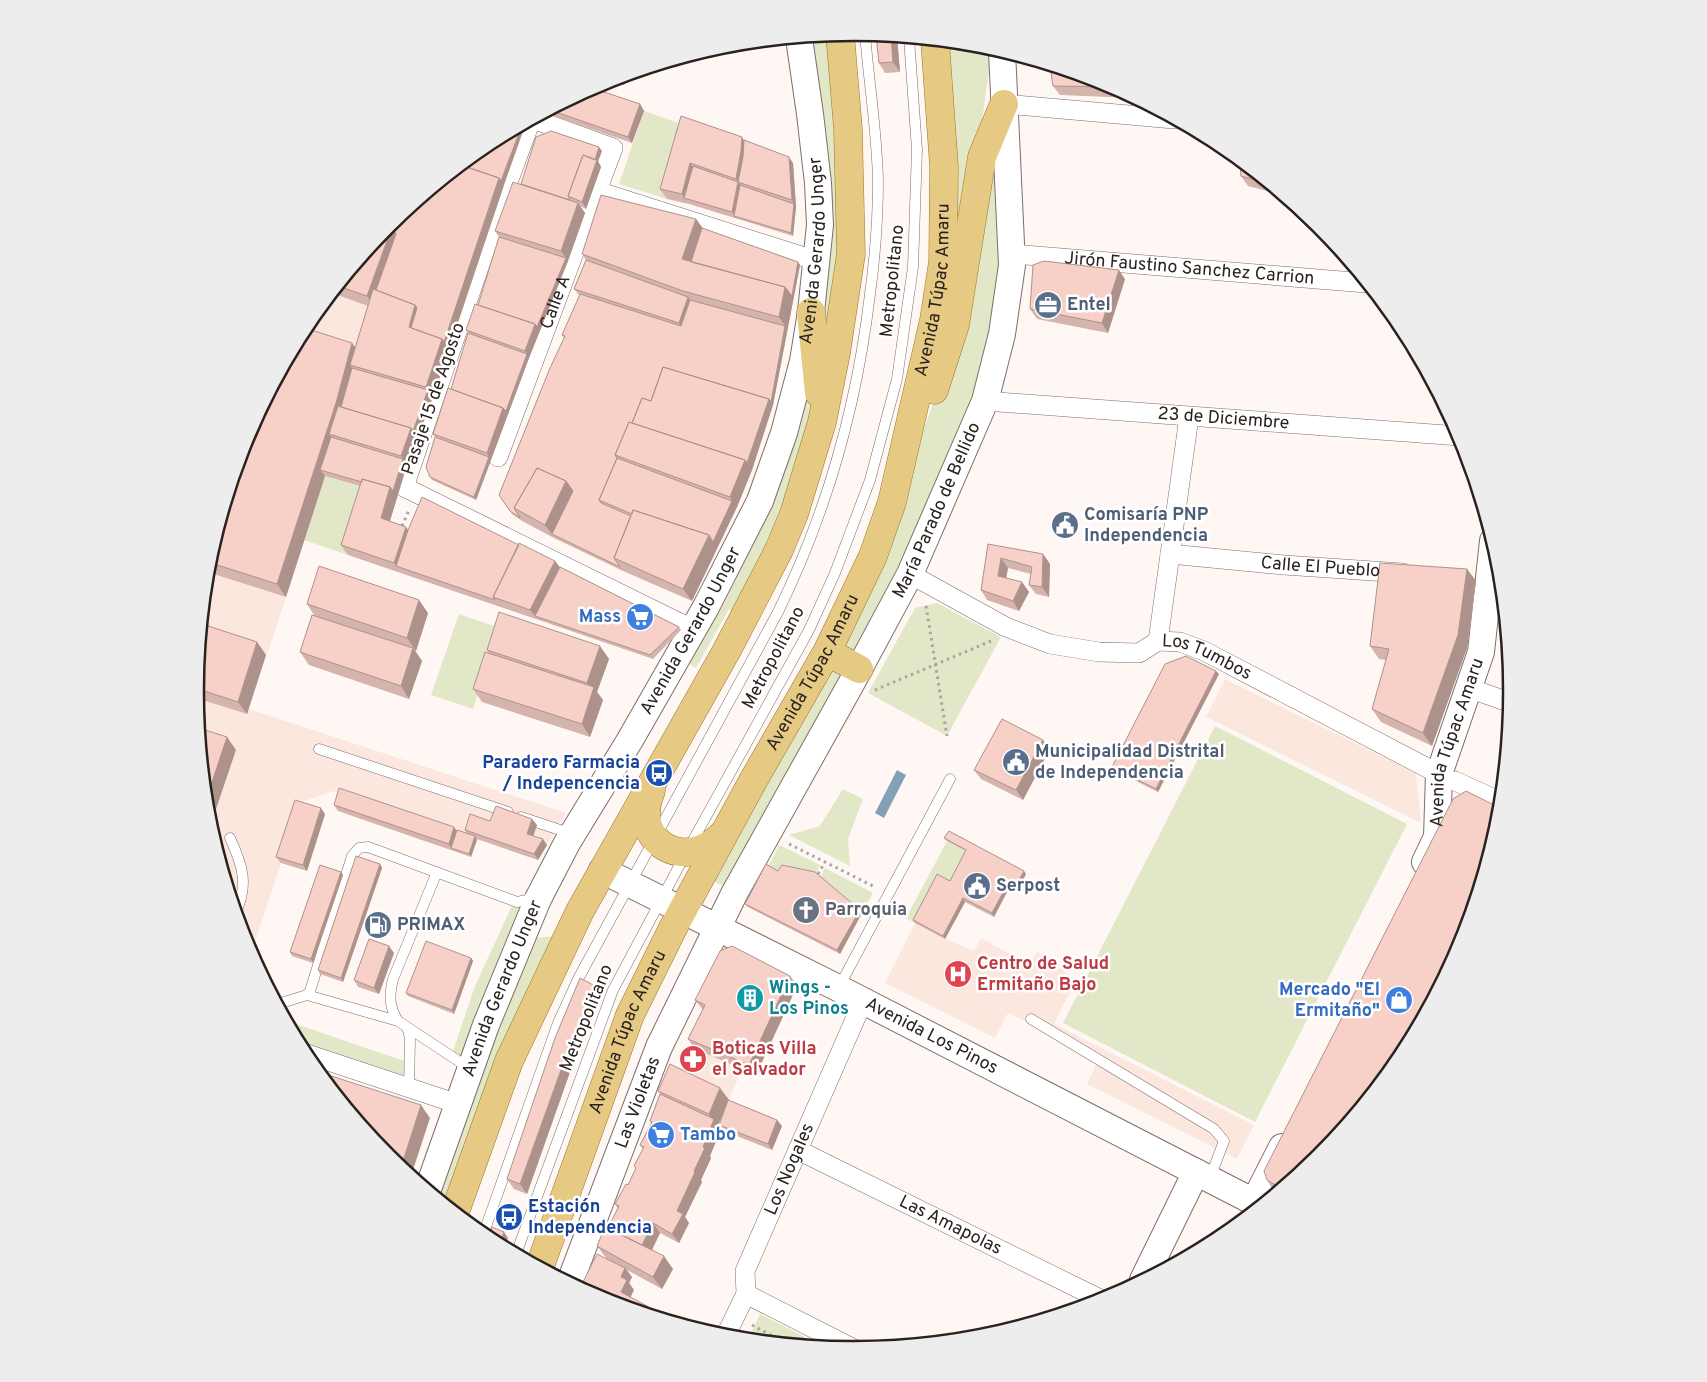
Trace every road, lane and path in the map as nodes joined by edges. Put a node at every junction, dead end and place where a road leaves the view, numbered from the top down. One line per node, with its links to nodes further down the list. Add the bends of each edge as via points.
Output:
1 (841, 42): 19 (main road, via 848,128 851,254)
2 (866, 42): 48 (lane, Metropolitano, via 876,155 877,207 866,325 846,429 829,487 798,570)
3 (800, 44): 14 (street, Avenida Gerardo Unger, via 818,183 820,225)
4 (909, 44): 50 (lane, Metropolitano, via 917,150 913,267 897,379 878,456 836,573)
5 (936, 47): 22 (main road, Avenida Túpac Amaru, via 944,167 943,262 934,320)
6 (1002, 59): 7 (street, María Parado de Bellido)
7 (1004, 104): 8 (street); 13 (street, María Parado de Bellido); 22 (main road, via 982,157 956,325)
8 (1159, 118)
9 (539, 122): 11 (street, Pasaje 15 de Agosto)
10 (529, 128): 31 (street, Pasaje 15 de Agosto, via 506,185 404,487)
11 (613, 148): 12 (street, Calle A)
12 (597, 191): 14 (street); 21 (street, Calle A)
13 (1012, 254): 15 (street, Jirón Faustino Sanchez Carrion); 17 (street, María Parado de Bellido, via 1002,334)
14 (817, 261): 16 (street, Avenida Gerardo Unger)
15 (1358, 282)
16 (811, 312): 19 (main road); 31 (street, Avenida Gerardo Unger, via 803,361 760,501)
17 (985, 401): 18 (street, 23 de Diciembre); 25 (street, María Parado de Bellido)
18 (1189, 417): 20 (street, 23 de Diciembre); 23 (street)
19 (822, 422): 41 (main road, via 794,514 778,550)
20 (1451, 435)
21 (498, 457)
22 (892, 502): 34 (main road, Avenida Túpac Amaru, via 873,556)
23 (1170, 554): 26 (street, Calle El Pueblo); 33 (street)
24 (1490, 561): 27 (street, Avenida Túpac Amaru)
25 (910, 574): 33 (street, Los Tumbos, via 1006,627 1050,644 1099,652 1138,653); 36 (street, María Parado de Bellido)
26 (1418, 574)
27 (1488, 578): 37 (street, Avenida Túpac Amaru, via 1481,652)
28 (932, 604): 29 (path)
29 (926, 605): 30 (path); 35 (path)
30 (921, 606)
31 (692, 629): 47 (street, Avenida Gerardo Unger)
32 (993, 640): 35 (path)
33 (1158, 642): 42 (street, Los Tumbos, via 1180,642 1204,651)
34 (827, 652): 36 (main road); 45 (main road, Avenida Túpac Amaru)
35 (936, 664): 36 (path); 39 (path)
36 (863, 681): 46 (street, María Parado de Bellido)
37 (1469, 688): 38 (street); 42 (street, Avenida Túpac Amaru)
38 (1503, 701)
39 (947, 736)
40 (319, 749): 47 (lane)
41 (659, 773): 48 (main road, via 647,803); 52 (main road)
42 (1447, 777): 44 (street, Los Tumbos); 56 (street, Avenida Túpac Amaru, via 1437,837)
43 (950, 779): 58 (lane)
44 (1494, 799)
45 (729, 826): 50 (main road, via 709,846); 60 (main road, Avenida Túpac Amaru)
46 (768, 833): 51 (path); 61 (street, María Parado de Bellido)
47 (573, 834): 55 (street, Avenida Gerardo Unger)
48 (654, 837): 50 (main road, via 668,848); 57 (lane, Metropolitano)
49 (230, 838): 59 (lane, via 241,864 243,892)
50 (686, 853): 60 (lane, Metropolitano)
51 (825, 862): 54 (path); 58 (path)
52 (602, 870): 57 (street, Avenida Los Pinos); 75 (main road, via 509,1061)
53 (437, 872): 55 (lane, via 519,902 527,900); 63 (lane, via 368,847 355,851); 67 (lane, via 393,980 390,1001 393,1013)
54 (818, 874)
55 (547, 881): 69 (street, Avenida Gerardo Unger, via 525,927)
56 (1415, 881)
57 (629, 884): 60 (street, Avenida Los Pinos); 81 (lane, Metropolitano, via 558,1023)
58 (888, 894): 62 (lane)
59 (239, 903)
60 (672, 905): 61 (street, Avenida Los Pinos); 82 (lane, Metropolitano, via 609,1002); 83 (main road, Avenida Túpac Amaru)
61 (718, 927): 62 (street, Avenida Los Pinos); 85 (street, Las Violetas, via 659,1047)
62 (838, 988): 64 (street, Avenida Los Pinos)
63 (307, 995): 65 (lane); 67 (lane)
64 (863, 1001): 73 (street, Los Nogales); 74 (street, Avenida Los Pinos)
65 (284, 1002)
66 (1031, 1019): 74 (lane, via 1214,1129 1224,1141)
67 (403, 1024): 69 (lane); 70 (lane, via 410,1038)
68 (317, 1057): 70 (street)
69 (470, 1069): 71 (street, Avenida Gerardo Unger)
70 (409, 1088): 71 (street)
71 (458, 1104): 76 (street, Avenida Gerardo Unger)
72 (1294, 1122): 77 (street)
73 (798, 1150): 86 (street, Los Nogales, via 745,1271); 87 (street, Las Amapolas)
74 (1203, 1176): 78 (street, Avenida Los Pinos); 84 (street)
75 (466, 1182): 79 (main road); 80 (main road)
76 (430, 1184)
77 (1259, 1198)
78 (1254, 1202)
79 (455, 1204)
80 (457, 1206)
81 (486, 1226)
82 (518, 1247)
83 (542, 1261)
84 (1149, 1270)
85 (572, 1277)
86 (746, 1294): 89 (street, Los Nogales); 91 (street)
87 (1092, 1295)
88 (749, 1324): 90 (path)
89 (729, 1328)
90 (770, 1335)
91 (837, 1340)

